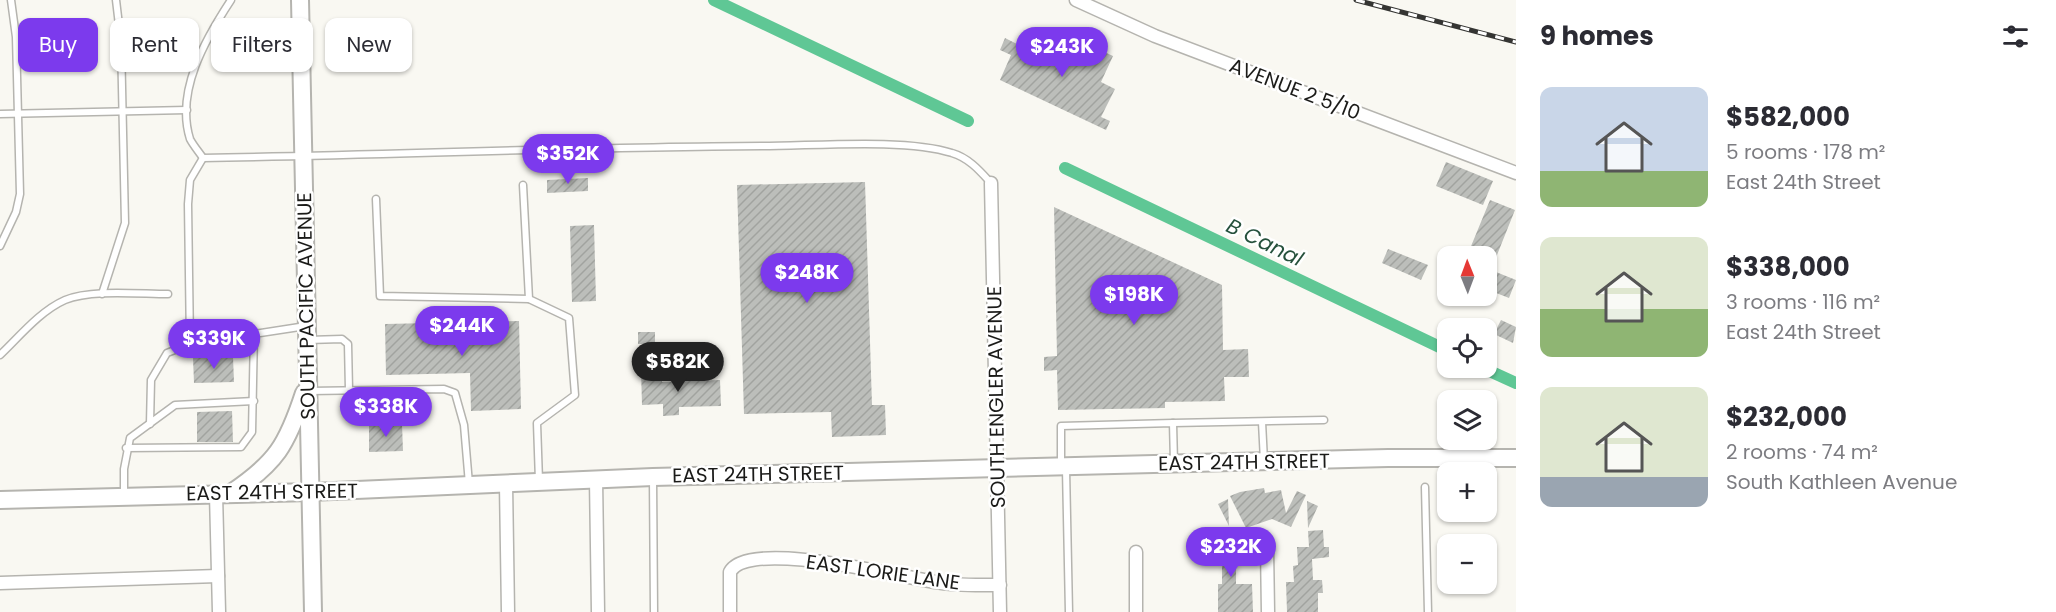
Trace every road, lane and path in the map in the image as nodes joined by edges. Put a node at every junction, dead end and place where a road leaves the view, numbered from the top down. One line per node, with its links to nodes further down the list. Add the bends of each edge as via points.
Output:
1 (11, 0): 8 (lane)
2 (116, 0): 7 (lane)
3 (231, 0): 6 (lane, via 192,70)
4 (300, 0): 10 (main road, SOUTH PACIFIC AVENUE)
5 (1076, 0): 12 (street, AVENUE 2 5/10, via 1155,36)
6 (187, 110): 7 (lane); 11 (lane, via 190,139)
7 (123, 111): 8 (lane); 17 (lane, via 124,223)
8 (18, 113): 9 (lane); 16 (lane, via 20,194)
9 (0, 114)
10 (303, 156): 11 (lane); 13 (lane, via 884,146 953,153 970,161); 21 (main road, SOUTH PACIFIC AVENUE)
11 (202, 158): 22 (lane, via 190,180 188,204)
12 (1516, 173)
13 (992, 183): 36 (street, SOUTH ENGLER AVENUE)
14 (523, 185): 19 (lane)
15 (376, 199): 19 (lane, via 380,296)
16 (0, 246)
17 (102, 294): 18 (lane); 23 (lane, via 65,300)
18 (168, 294)
19 (529, 299): 39 (lane, via 569,318 575,395 537,423)
20 (254, 332): 21 (lane); 22 (lane); 26 (lane)
21 (307, 333): 24 (main road, SOUTH PACIFIC AVENUE); 25 (lane, via 342,339 348,344)
22 (190, 344): 30 (lane, via 167,353 151,380)
23 (0, 355)
24 (308, 386): 25 (lane); 43 (main road, SOUTH PACIFIC AVENUE); 44 (main road, via 272,463)
25 (349, 390): 41 (lane, via 444,389 455,393 464,425)
26 (254, 401): 30 (lane, via 175,405); 31 (lane, via 252,432 241,447)
27 (1324, 420): 28 (lane)
28 (1262, 422): 29 (lane); 33 (lane)
29 (1173, 423): 34 (lane); 35 (lane, via 1061,426)
30 (150, 424): 31 (lane, via 130,438)
31 (126, 448): 45 (lane)
32 (1516, 458): 33 (main road, EAST 24TH STREET)
33 (1264, 461): 34 (main road, EAST 24TH STREET)
34 (1174, 464): 35 (main road, EAST 24TH STREET)
35 (1063, 467): 36 (main road, EAST 24TH STREET); 59 (lane)
36 (999, 468): 37 (main road, EAST 24TH STREET); 51 (street, SOUTH ENGLER AVENUE)
37 (653, 477): 38 (main road, EAST 24TH STREET); 56 (lane)
38 (596, 479): 39 (main road, EAST 24TH STREET); 55 (street)
39 (539, 482): 40 (main road, EAST 24TH STREET)
40 (506, 484): 41 (main road, EAST 24TH STREET); 54 (street)
41 (470, 485): 43 (main road, EAST 24TH STREET)
42 (1425, 487): 62 (lane)
43 (311, 492): 44 (main road, EAST 24TH STREET); 53 (main road, SOUTH PACIFIC AVENUE)
44 (224, 493): 45 (main road, EAST 24TH STREET); 49 (street)
45 (124, 496): 46 (main road, EAST 24TH STREET)
46 (0, 500)
47 (1267, 548): 61 (street)
48 (1136, 552): 60 (street)
49 (218, 576): 50 (street); 52 (street)
50 (0, 583)
51 (1000, 585): 57 (street, EAST LORIE LANE, via 935,582 862,567 800,560 746,560 733,567 729,580); 58 (street, SOUTH ENGLER AVENUE)
52 (219, 612)
53 (313, 612)
54 (508, 612)
55 (598, 612)
56 (654, 612)
57 (730, 612)
58 (1000, 612)
59 (1070, 612)
60 (1136, 612)
61 (1268, 612)
62 (1428, 612)

